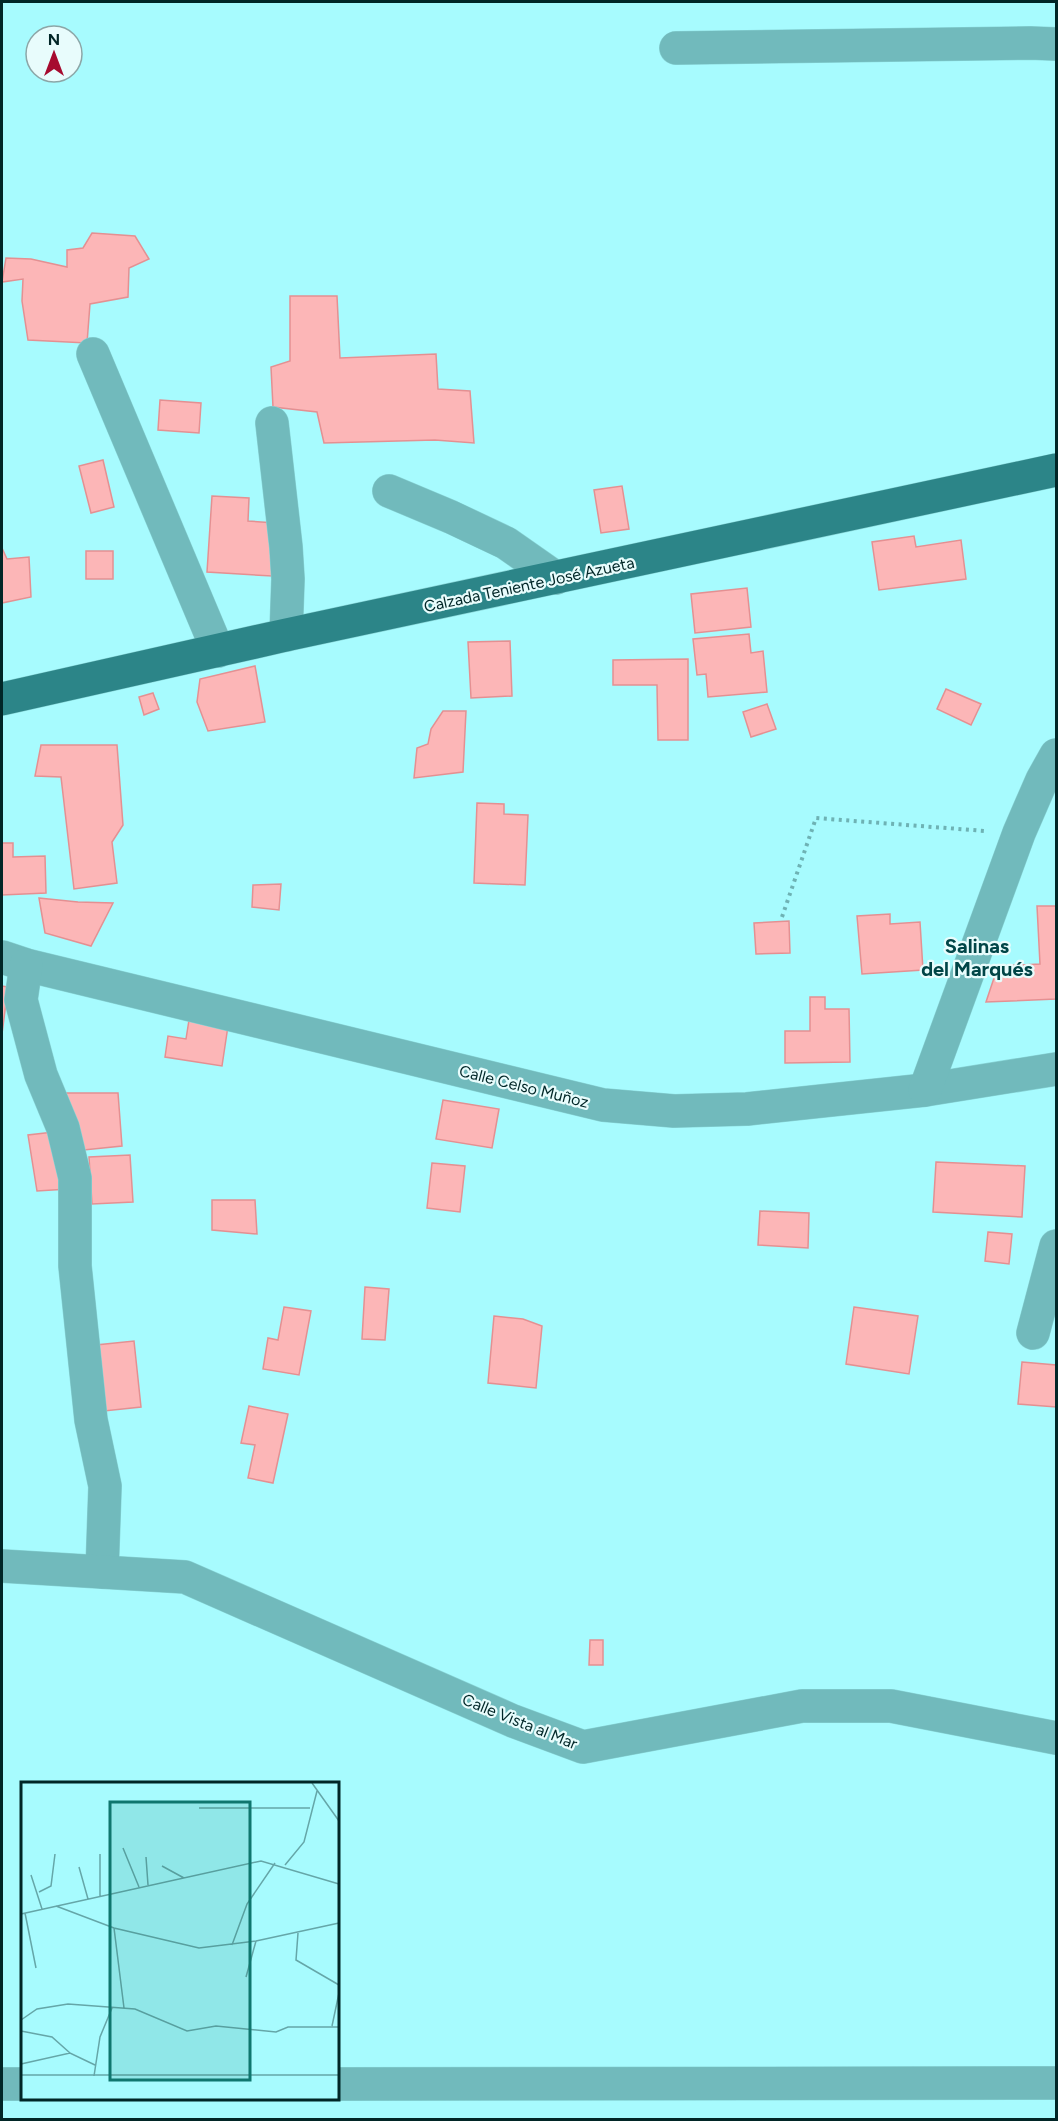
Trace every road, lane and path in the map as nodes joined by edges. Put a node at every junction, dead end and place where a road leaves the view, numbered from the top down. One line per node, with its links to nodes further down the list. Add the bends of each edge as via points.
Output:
1 (1056, 44): 2 (street)
2 (676, 48)
3 (93, 354): 9 (street)
4 (272, 423): 8 (street, via 287,558)
5 (1056, 470): 7 (main road, Calzada Teniente José Azueta)
6 (389, 491): 7 (street, via 506,543)
7 (556, 578): 8 (main road, Calzada Teniente José Azueta)
8 (286, 635): 9 (main road, Calzada Teniente José Azueta)
9 (218, 651): 10 (main road, Calzada Teniente José Azueta)
10 (2, 699)
11 (1056, 755): 12 (street)
12 (1019, 833): 13 (path, via 816,818); 16 (street)
13 (782, 917)
14 (14, 961): 16 (street, Calle Celso Muñoz, via 603,1105 674,1111 747,1109); 20 (street, via 41,1075 63,1128 75,1178 75,1266 91,1420 105,1486)
15 (1056, 1069): 16 (street, Calle Celso Muñoz)
16 (925, 1090)
17 (1056, 1246): 18 (street)
18 (1033, 1333)
19 (4, 1572): 20 (street, Calle Vista al Mar)
20 (102, 1572): 21 (street, Calle Vista al Mar, via 185,1577 200,1582 513,1721 583,1747 802,1706 891,1707)
21 (1056, 1738)
22 (1056, 2082): 25 (street)
23 (2, 2084): 24 (street)
24 (21, 2084)
25 (339, 2084)

